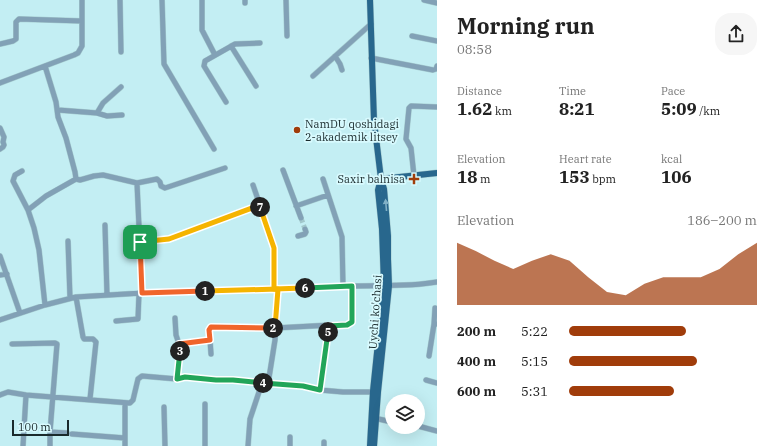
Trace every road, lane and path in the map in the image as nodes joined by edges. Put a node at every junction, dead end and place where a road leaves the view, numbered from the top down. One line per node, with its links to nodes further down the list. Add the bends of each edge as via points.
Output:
1 (82, 0): 9 (street)
2 (120, 0): 17 (street)
3 (162, 0): 35 (street, via 164,64)
4 (202, 0): 18 (street, via 202,30)
5 (286, 0): 11 (street)
6 (370, 0): 10 (main road, Uychi ko'chasi)
7 (424, 0): 8 (street)
8 (437, 3)
9 (82, 20): 15 (street, via 19,19 16,22 16,39); 21 (street, via 82,46 78,52)
10 (371, 24): 19 (street); 20 (main road, Uychi ko'chasi)
11 (287, 36)
12 (412, 36): 13 (street)
13 (437, 41)
14 (260, 43): 16 (street)
15 (0, 44)
16 (231, 46): 18 (street); 26 (street)
17 (120, 52)
18 (215, 55): 28 (street, via 204,64)
19 (335, 56): 23 (street); 24 (street)
20 (371, 58): 22 (street, via 433,70); 43 (main road, Uychi ko'chasi, via 374,121)
21 (45, 66): 25 (street); 30 (street)
22 (437, 66)
23 (342, 70)
24 (313, 76)
25 (0, 83)
26 (256, 86)
27 (121, 87): 31 (street, via 104,102)
28 (226, 102)
29 (437, 107): 40 (street, via 409,108 406,139 411,148)
30 (58, 110): 31 (street); 41 (street)
31 (97, 113): 32 (street, via 107,116)
32 (122, 114)
33 (0, 128): 34 (street, via 4,137 4,145)
34 (0, 149)
35 (214, 149)
36 (225, 168): 44 (street, via 168,188 161,186 157,179)
37 (283, 170): 48 (street)
38 (22, 171): 49 (street, via 15,175 13,181)
39 (437, 173): 40 (main road)
40 (414, 176): 43 (main road)
41 (76, 179): 44 (street, via 103,175); 49 (street)
42 (323, 179): 46 (street)
43 (381, 179): 62 (main road, Uychi ko'chasi, via 388,236)
44 (137, 183): 55 (street)
45 (253, 185): 47 (street)
46 (328, 195): 48 (street); 60 (street, via 342,237)
47 (260, 205): 55 (street, via 169,239); 63 (street, via 274,248)
48 (296, 206): 50 (street)
49 (28, 210): 68 (street, via 39,250)
50 (301, 218)
51 (105, 225): 65 (street)
52 (305, 229): 53 (street, via 305,234)
53 (298, 236)
54 (68, 241): 67 (street)
55 (140, 242): 64 (street)
56 (0, 256): 57 (street)
57 (7, 274): 58 (street); 70 (street)
58 (0, 275)
59 (437, 282): 62 (street)
60 (343, 286): 61 (street); 63 (street)
61 (352, 286): 62 (street); 75 (street, via 352,322 347,325)
62 (386, 286): 87 (main road, Uychi ko'chasi)
63 (276, 289): 64 (street); 76 (street)
64 (140, 293): 65 (street); 73 (street, via 139,318)
65 (107, 295): 66 (street)
66 (76, 297): 67 (street); 91 (street, via 82,337 96,342)
67 (70, 298): 68 (street)
68 (45, 305): 70 (street)
69 (435, 308): 74 (street)
70 (20, 313): 72 (street)
71 (175, 318): 79 (street)
72 (0, 320)
73 (116, 321)
74 (436, 324): 81 (street)
75 (328, 326): 76 (street); 86 (street)
76 (275, 328): 77 (street, via 211,327); 85 (street, via 275,340)
77 (210, 340): 79 (street); 80 (street)
78 (12, 344): 90 (street, via 57,344)
79 (179, 344): 82 (street)
80 (211, 354)
81 (430, 356)
82 (177, 379): 85 (street, via 191,377); 92 (street, via 140,377 133,400)
83 (426, 380): 84 (street)
84 (437, 382)
85 (265, 384): 86 (street, via 303,386); 107 (street, via 250,419)
86 (320, 390): 87 (street)
87 (375, 392): 95 (main road, Uychi ko'chasi)
88 (0, 395): 89 (street, via 8,392)
89 (26, 395): 90 (street); 102 (street)
90 (52, 396): 91 (street); 99 (street)
91 (90, 399): 92 (street)
92 (125, 403): 101 (street)
93 (205, 404): 106 (street)
94 (164, 407): 105 (street)
95 (373, 418): 96 (street); 109 (main road, Uychi ko'chasi); 110 (main road, Uychi ko'chasi)
96 (385, 421)
97 (425, 428): 98 (street)
98 (437, 431)
99 (50, 432): 101 (street); 103 (street)
100 (290, 437): 108 (street)
101 (125, 438): 104 (street)
102 (23, 446)
103 (50, 446)
104 (125, 446)
105 (165, 446)
106 (205, 446)
107 (248, 446)
108 (290, 446)
109 (370, 446)
110 (374, 446)

